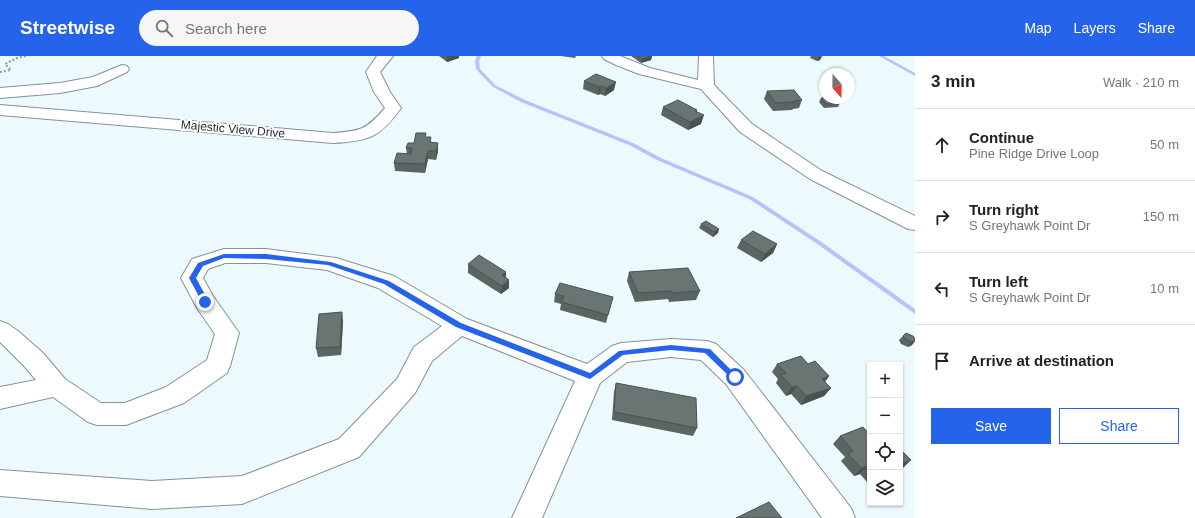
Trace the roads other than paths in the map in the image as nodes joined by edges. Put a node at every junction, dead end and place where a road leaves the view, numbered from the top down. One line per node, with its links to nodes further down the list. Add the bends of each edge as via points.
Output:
1 (386, 56): 7 (street, Majestic View Drive, via 373,72 393,108 377,128 361,136 333,138)
2 (609, 56): 5 (street, via 664,77)
3 (706, 56): 5 (street)
4 (122, 69): 6 (street, via 97,81 60,88)
5 (706, 86): 8 (street, via 746,128 816,175)
6 (0, 93)
7 (0, 110)
8 (915, 224)
9 (459, 325): 11 (street); 12 (street, via 386,282 329,263 266,256 224,256 200,264 192,278 227,333 218,366 176,395 126,414 96,414); 14 (street, via 423,354 406,386 349,448 242,490 152,495)
10 (0, 330): 12 (street, via 34,360)
11 (590, 376): 15 (street); 16 (street, via 621,353 671,348 707,351 735,377)
12 (56, 386): 13 (street)
13 (0, 398)
14 (0, 484)
15 (527, 518)
16 (840, 518)

